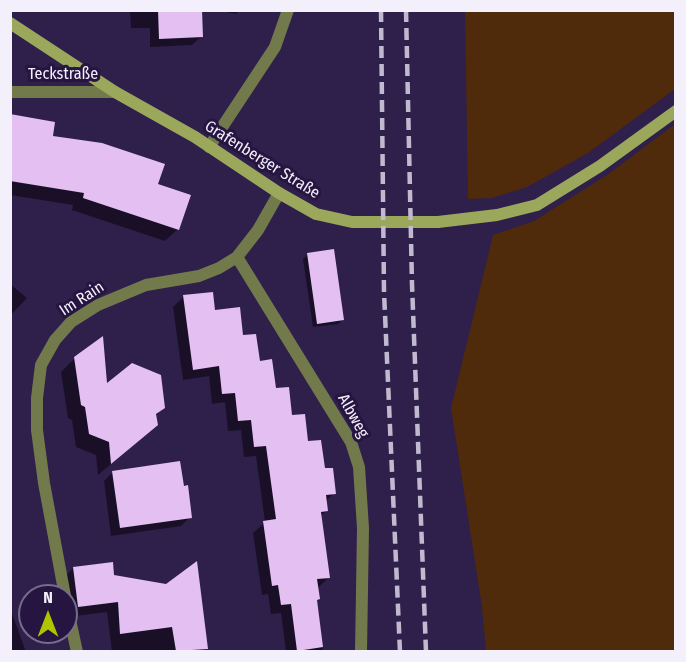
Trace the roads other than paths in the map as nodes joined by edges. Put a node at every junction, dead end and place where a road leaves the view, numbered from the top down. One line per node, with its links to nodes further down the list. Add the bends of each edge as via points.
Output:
1 (288, 10): 6 (street, via 275,47)
2 (10, 23): 4 (street, Grafenberger Straße)
3 (10, 92): 4 (street, Teckstraße)
4 (115, 92): 6 (street, Grafenberger Straße)
5 (675, 111): 7 (street, Grafenberger Straße, via 600,166 537,205 497,215 438,222 352,222 316,214)
6 (209, 147): 7 (street, Grafenberger Straße)
7 (279, 193): 8 (street, Im Rain)
8 (237, 257): 9 (street, Im Rain, via 199,276 146,285 98,305 71,322 41,365 38,430); 10 (street, Albweg, via 351,442 359,467 363,528)
9 (63, 584)
10 (361, 651)

